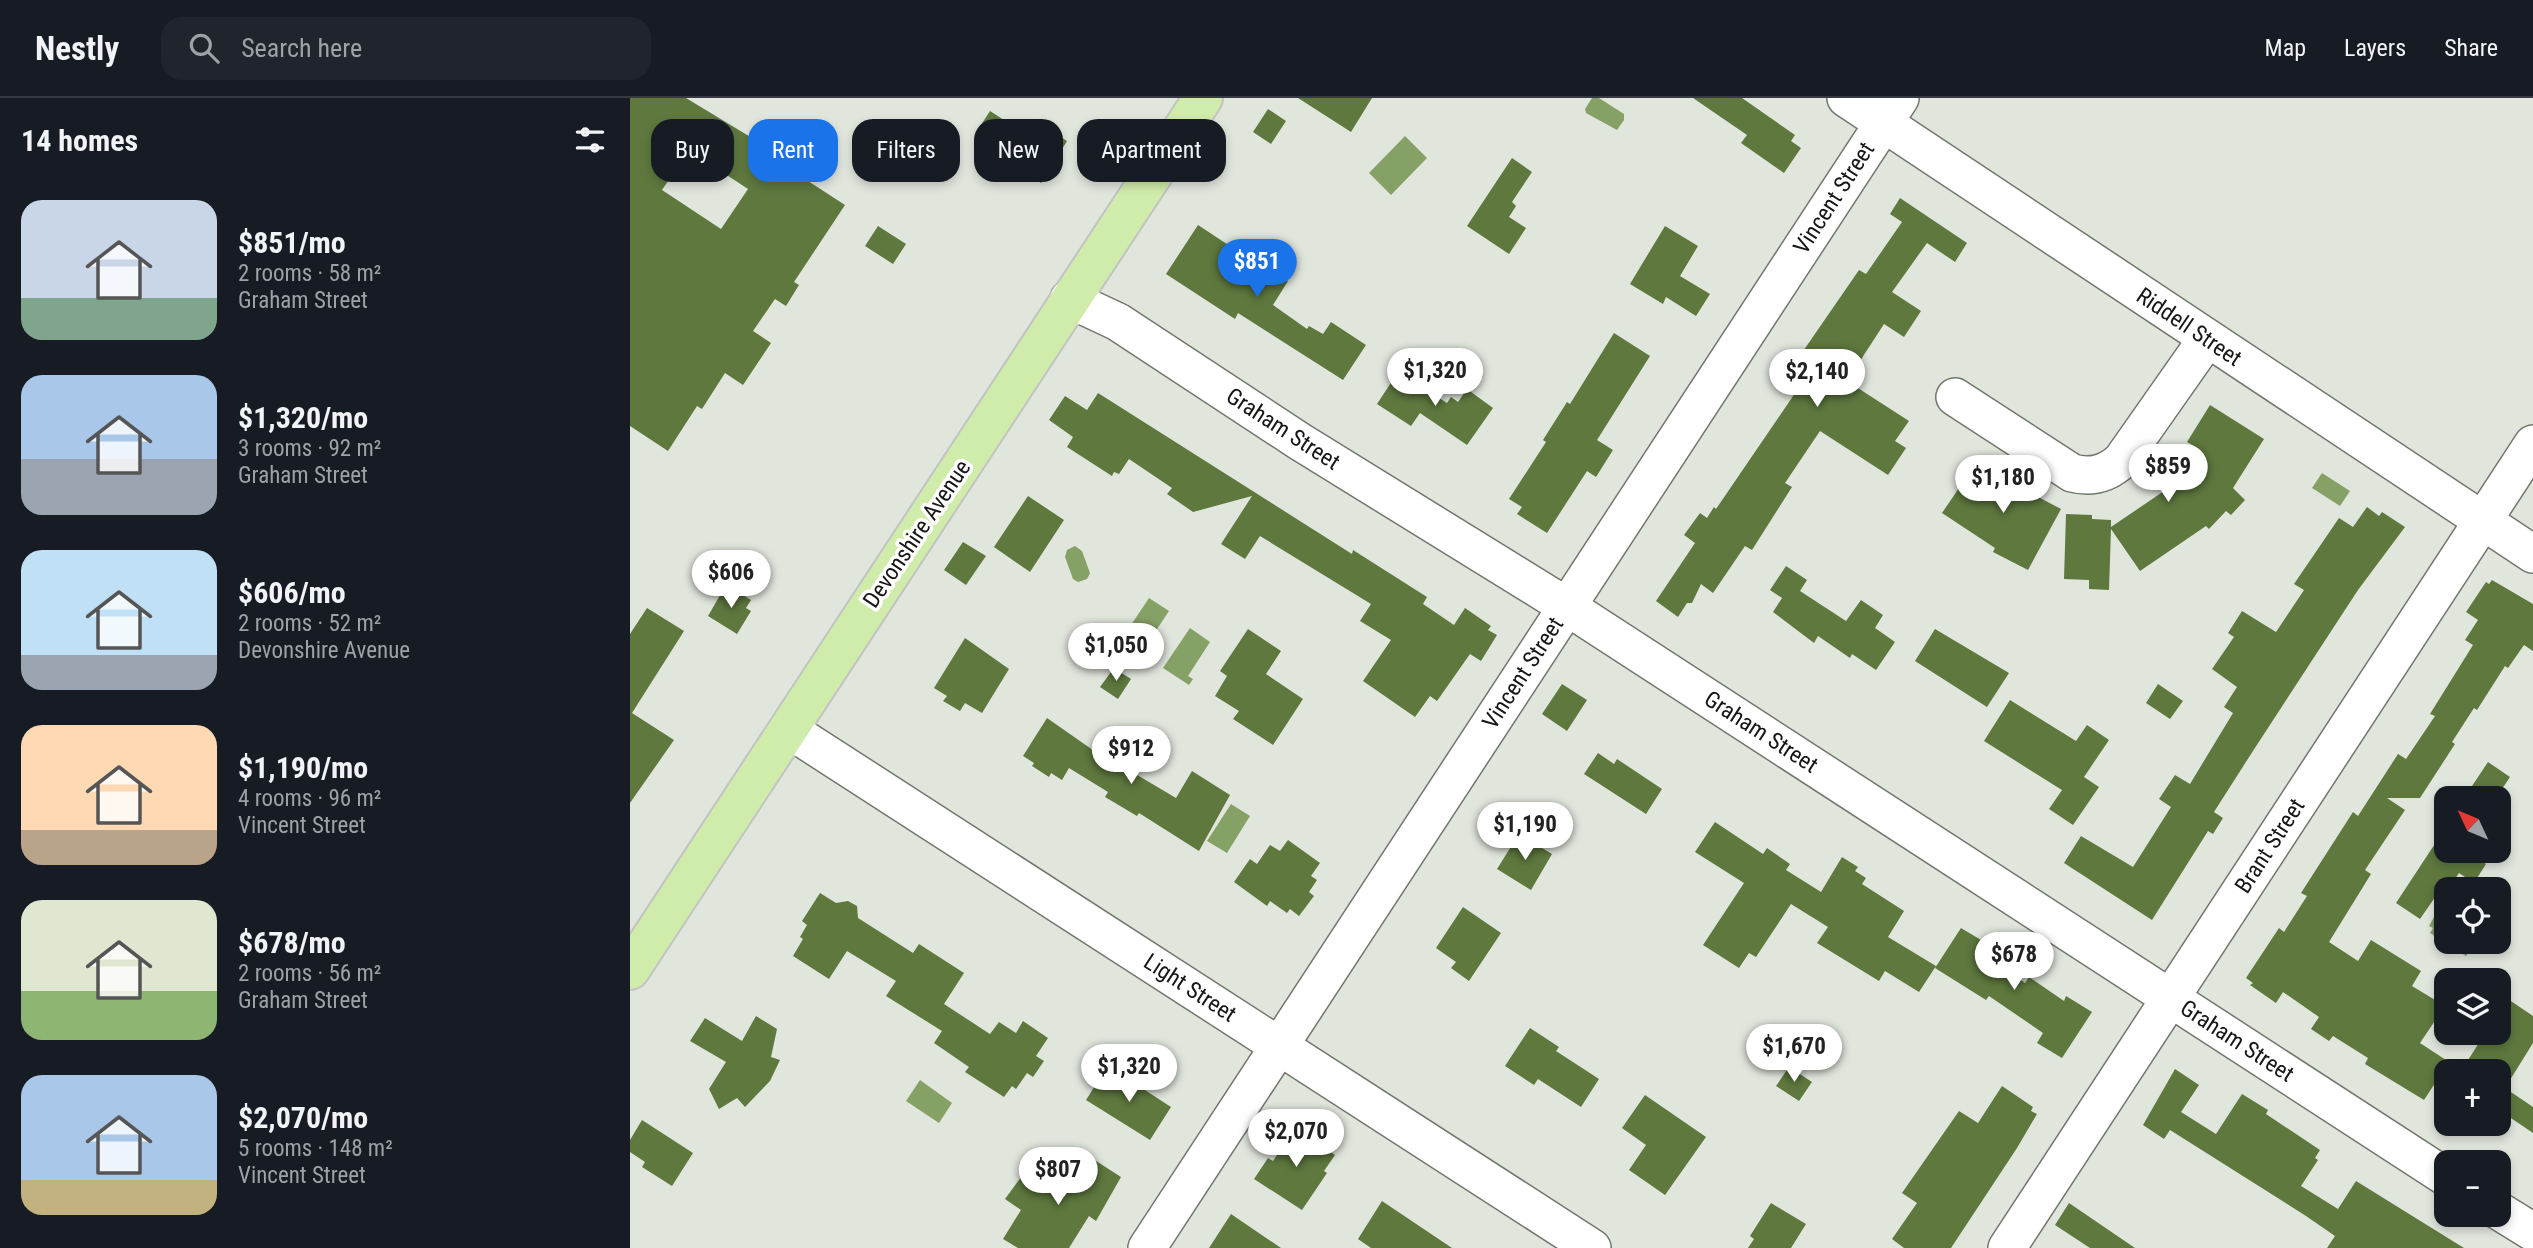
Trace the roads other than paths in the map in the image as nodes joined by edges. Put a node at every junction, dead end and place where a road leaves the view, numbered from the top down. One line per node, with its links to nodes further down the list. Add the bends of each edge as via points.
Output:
1 (1203, 98): 4 (main road, Devonshire Avenue)
2 (1846, 98): 3 (street, Riddell Street)
3 (1892, 110): 5 (street, Riddell Street); 10 (street, Vincent Street)
4 (1069, 299): 10 (street, Graham Street, via 1118,322 1299,441); 11 (main road, Devonshire Avenue)
5 (2207, 340): 6 (street, via 2122,460 2098,475 2072,473); 8 (street, Riddell Street)
6 (1955, 397)
7 (2533, 444): 8 (street, Brant Street)
8 (2482, 521): 9 (street, Riddell Street); 13 (street, Brant Street)
9 (2533, 554)
10 (1566, 606): 13 (street, Graham Street); 14 (street, Vincent Street)
11 (788, 729): 12 (main road, Devonshire Avenue); 14 (street, Light Street)
12 (630, 971)
13 (2170, 998): 15 (street, Graham Street); 20 (street, Brant Street)
14 (1281, 1046): 18 (street, Vincent Street); 19 (street, Light Street)
15 (2434, 1169)
16 (2511, 1219): 17 (street)
17 (2533, 1233)
18 (1147, 1248)
19 (1592, 1248)
20 (2007, 1248)

